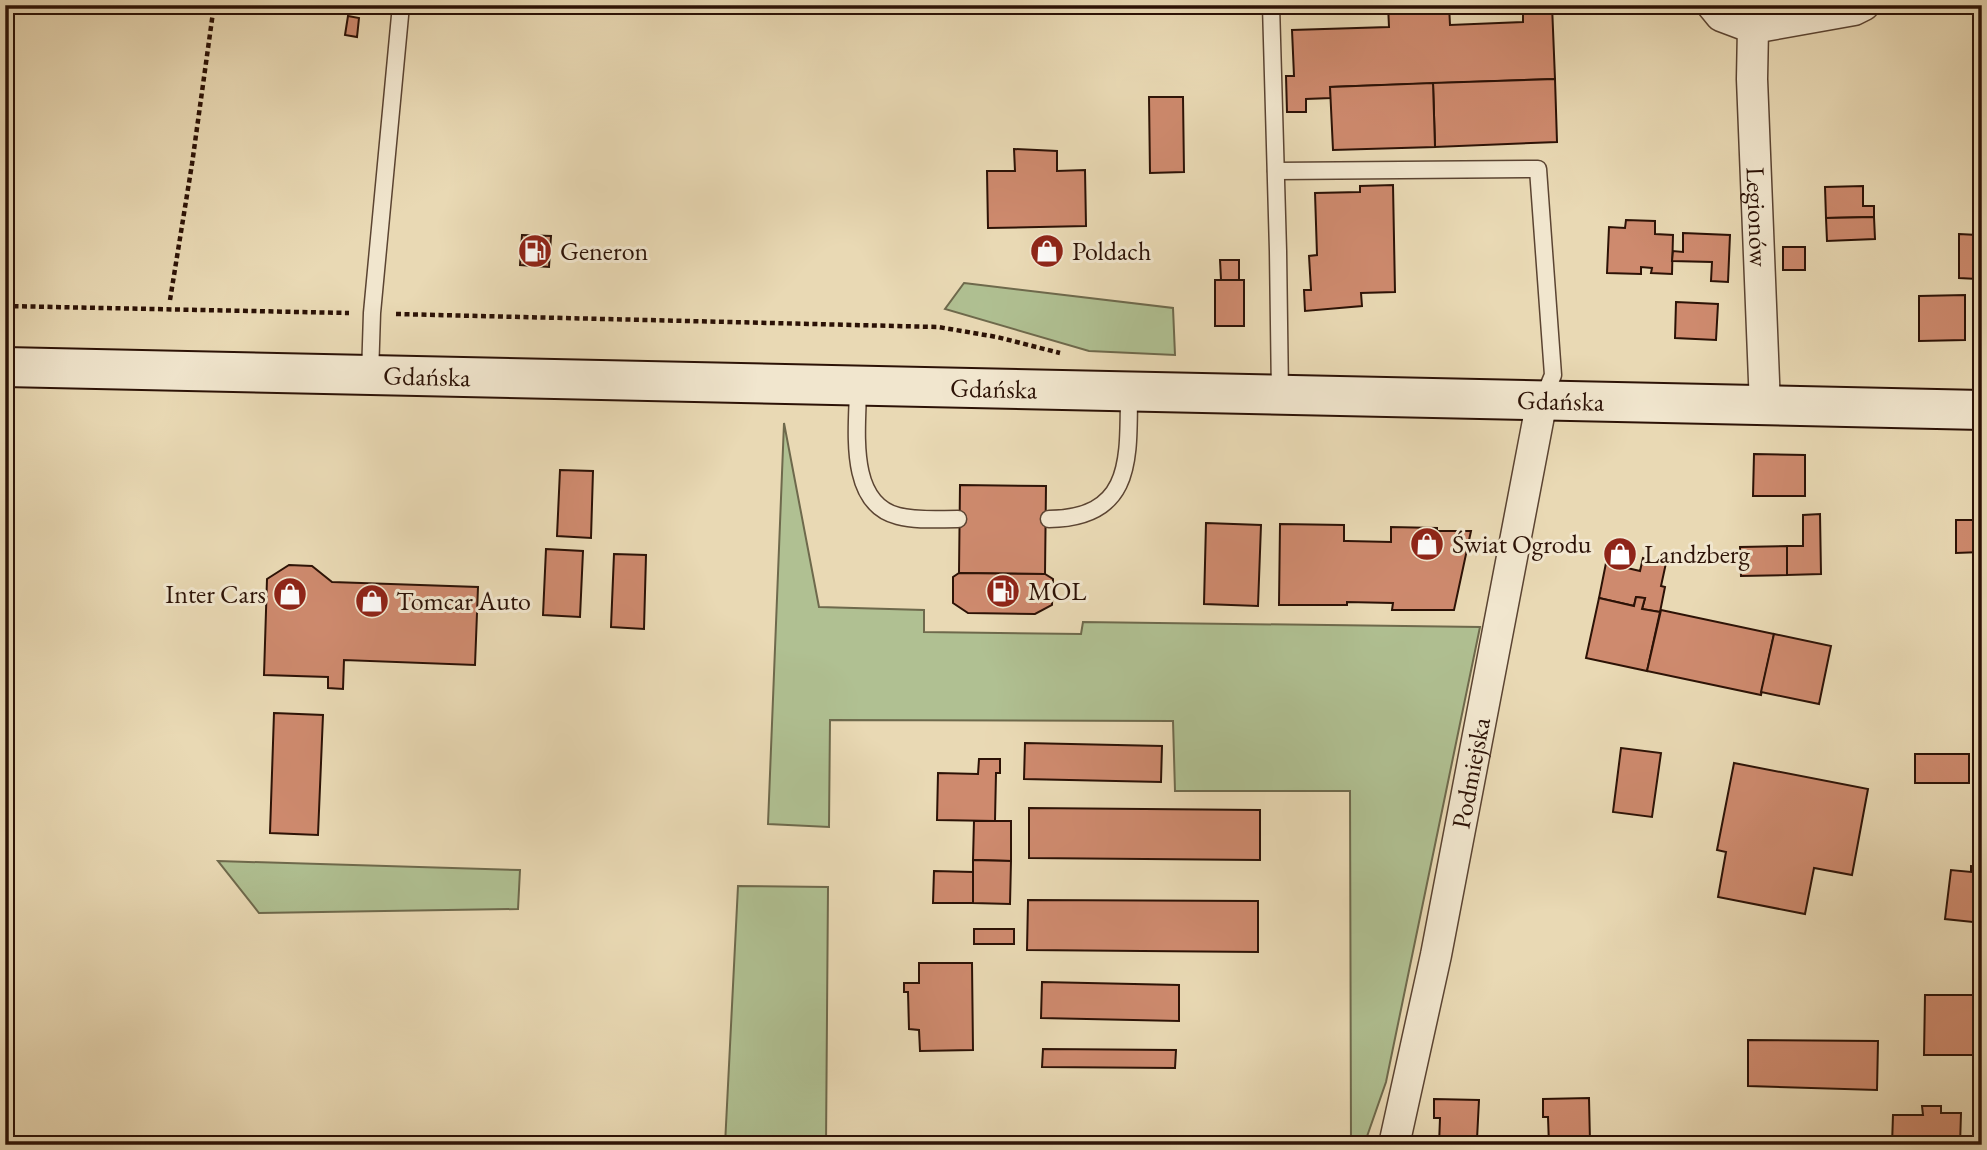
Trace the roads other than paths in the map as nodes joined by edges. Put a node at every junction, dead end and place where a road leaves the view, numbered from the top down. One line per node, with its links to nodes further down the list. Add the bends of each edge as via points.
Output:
1 (401, 5): 8 (lane)
2 (1271, 5): 6 (lane)
3 (1712, 5): 5 (street, via 1721,16)
4 (1864, 5): 5 (street)
5 (1753, 29): 13 (street, Legionów)
6 (1276, 171): 11 (lane); 12 (lane, via 1538,169 1553,375)
7 (5, 368): 8 (main road, Gdańska)
8 (370, 375): 9 (main road, Gdańska)
9 (858, 386): 10 (main road, Gdańska); 15 (lane, via 858,459 863,485 876,503 895,516)
10 (1129, 391): 11 (main road, Gdańska); 16 (lane, via 1128,457 1116,492 1098,508)
11 (1280, 395): 12 (main road, Gdańska)
12 (1542, 400): 13 (main road, Gdańska); 17 (street, Podmiejska, via 1436,954)
13 (1765, 406): 14 (main road, Gdańska)
14 (1982, 410)
15 (958, 519)
16 (1049, 519)
17 (1394, 1145)

